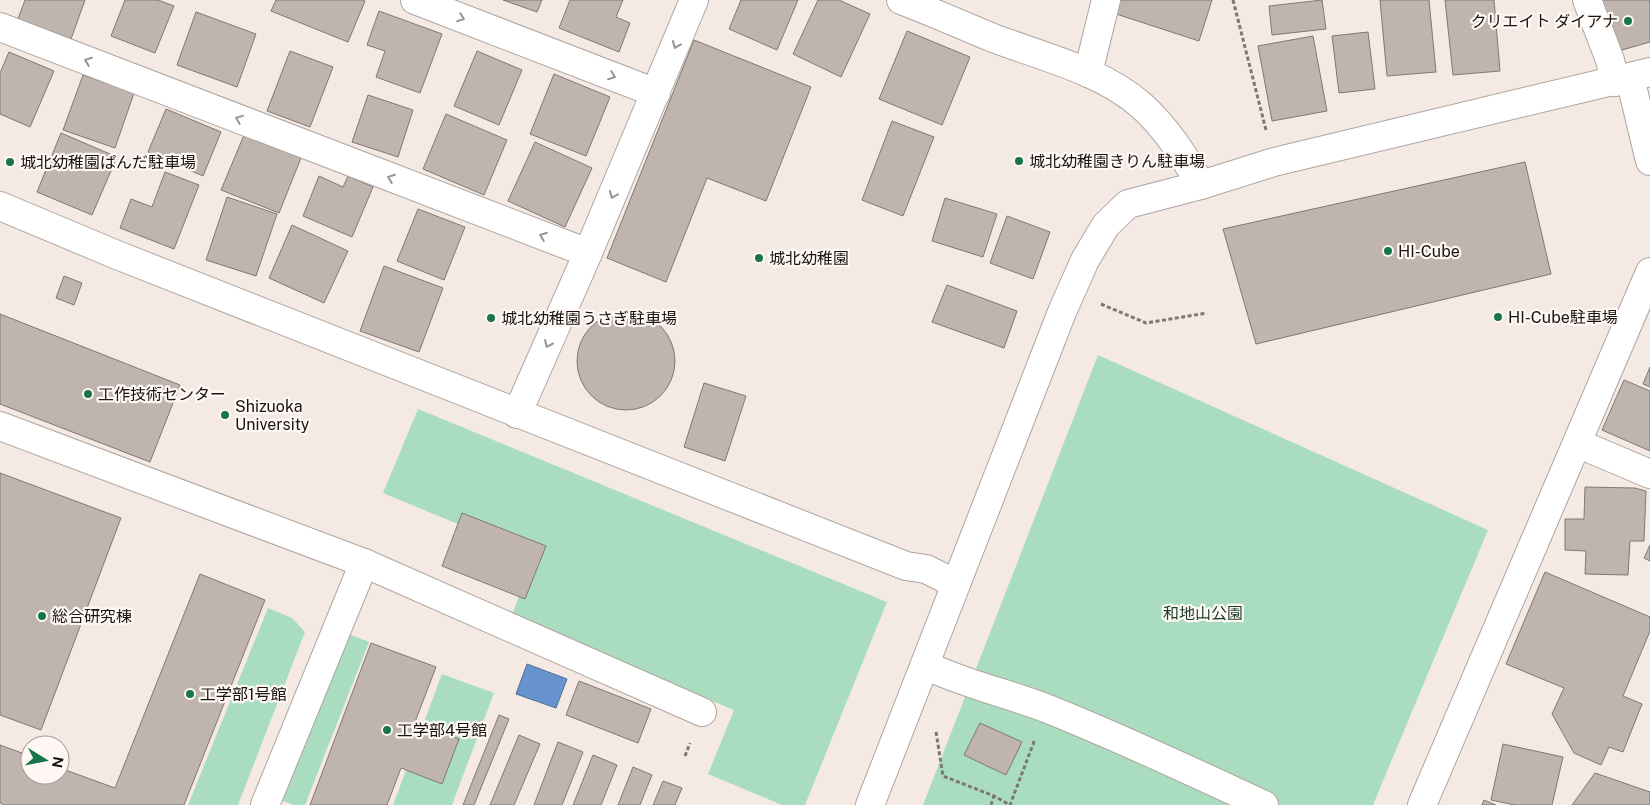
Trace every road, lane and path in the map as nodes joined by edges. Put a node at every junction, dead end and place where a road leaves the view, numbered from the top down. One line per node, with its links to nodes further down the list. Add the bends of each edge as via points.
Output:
1 (415, 0): 10 (street, one-way to 10)
2 (694, 0): 10 (street, one-way to 10)
3 (901, 0): 8 (street)
4 (1106, 0): 8 (street)
5 (1233, 0): 12 (path)
6 (1587, 0): 9 (street, via 1610,60)
7 (0, 28): 15 (street, one-way to 7)
8 (1088, 73): 13 (street, via 1147,111 1180,150)
9 (1632, 77): 11 (street); 12 (street)
10 (656, 93): 15 (street, one-way to 15)
11 (1650, 161)
12 (1274, 162): 13 (street)
13 (1201, 185): 24 (street, via 1128,204 1106,225 1085,260 1062,312)
14 (0, 206): 19 (street)
15 (588, 253): 19 (street, one-way to 19)
16 (1650, 272): 21 (street)
17 (1096, 302): 18 (path, via 1146,323)
18 (1208, 313)
19 (517, 414): 24 (street, via 906,566 926,569)
20 (0, 426): 23 (street)
21 (1577, 442): 22 (street); 34 (street)
22 (1650, 474)
23 (364, 563): 27 (street); 30 (street)
24 (956, 584): 25 (street)
25 (925, 665): 26 (street, via 948,676); 31 (street)
26 (1047, 708): 29 (path, via 1010,805); 33 (street)
27 (702, 712)
28 (936, 730): 29 (path, via 944,776)
29 (994, 796): 32 (path)
30 (265, 805)
31 (870, 805)
32 (991, 805)
33 (1264, 805)
34 (1422, 805)

